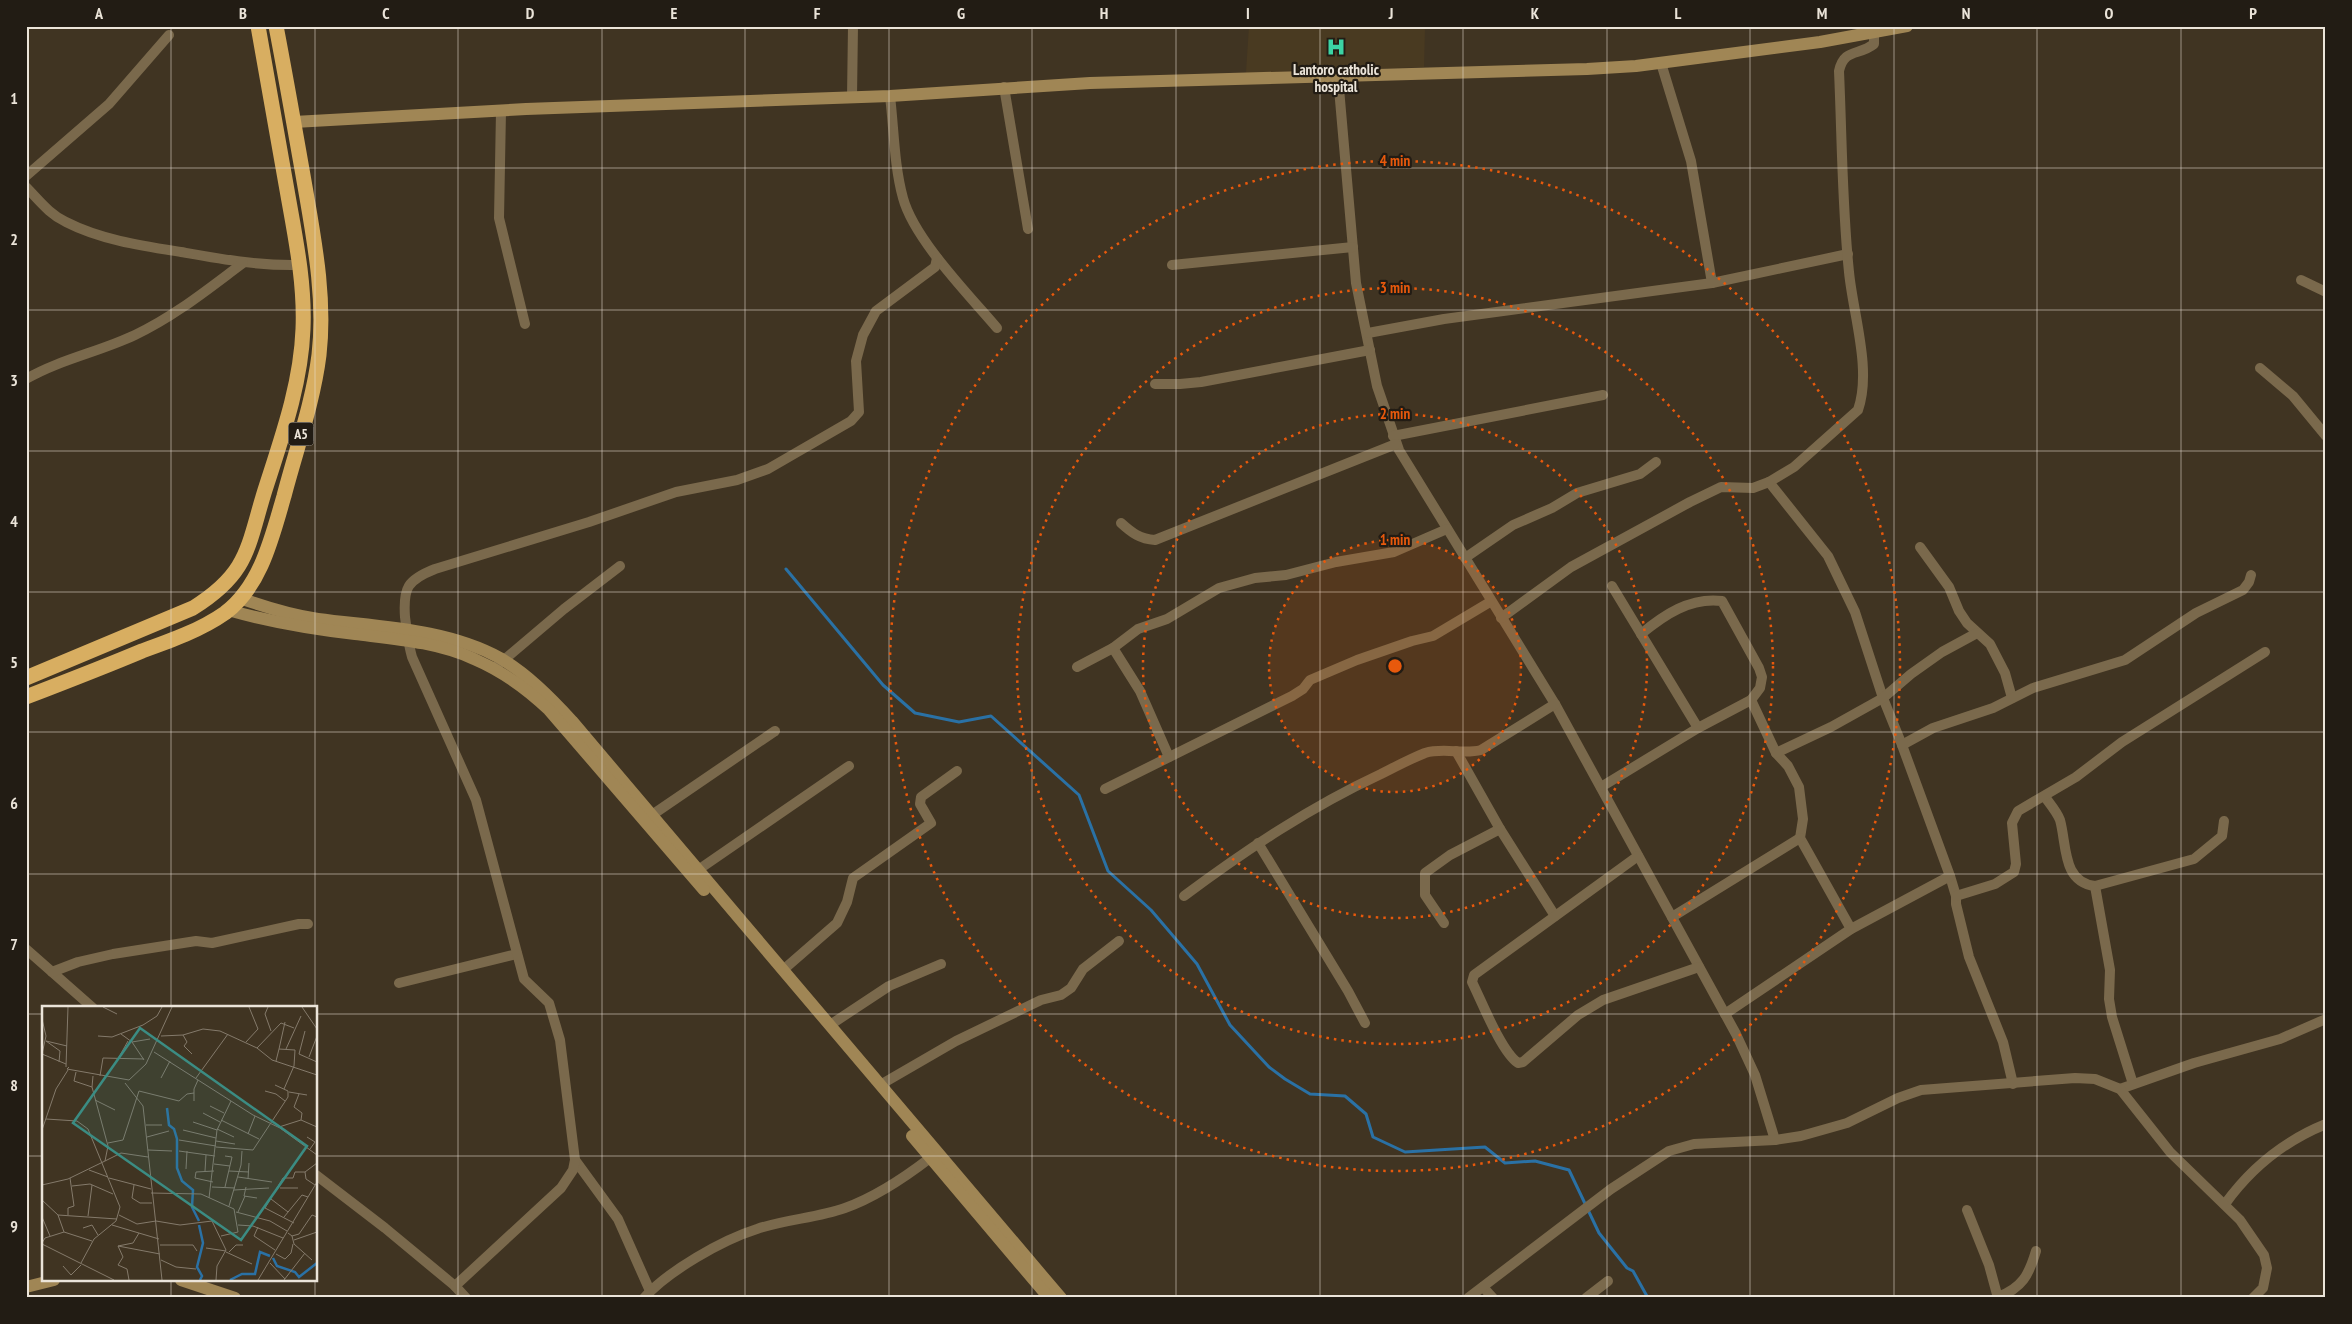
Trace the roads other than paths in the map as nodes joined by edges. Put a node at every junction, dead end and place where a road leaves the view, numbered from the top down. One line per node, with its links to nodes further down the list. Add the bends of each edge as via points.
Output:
1 (258, 26): 21 (highway, A5)
2 (276, 26): 13 (highway, A5)
3 (853, 26): 11 (street)
4 (1907, 26): 5 (street)
5 (1874, 30): 7 (street); 18 (street, via 1874,44 1848,55 1841,61 1839,71)
6 (169, 35): 14 (street, via 109,104)
7 (1661, 63): 8 (street, via 1587,69); 24 (street, via 1691,161)
8 (1338, 77): 9 (street); 17 (street)
9 (1004, 87): 10 (street); 16 (street)
10 (890, 96): 11 (street); 19 (street, via 903,200)
11 (852, 97): 12 (street)
12 (501, 111): 13 (street); 26 (street, via 499,218)
13 (294, 122): 45 (highway, A5, via 319,276 319,354 313,389 277,521 256,576)
14 (26, 176)
15 (26, 187): 20 (street, via 57,217 76,226 139,245)
16 (1028, 229)
17 (1352, 247): 22 (street); 28 (street, via 1356,283)
18 (1848, 254): 24 (street); 37 (street, via 1863,397 1858,410 1794,468)
19 (937, 258): 27 (street); 51 (street, via 935,267 876,311 863,335 856,361 859,412 851,421 768,470 737,480 676,492 423,574 413,580 404,595)
20 (243, 263): 21 (street); 31 (street, via 172,315 134,335 66,359)
21 (299, 265): 54 (highway, A5, via 303,329 297,378 289,414 239,568 214,595 193,608)
22 (1172, 265)
23 (2301, 280): 25 (street)
24 (1712, 283): 28 (street, via 1444,319)
25 (2326, 292)
26 (525, 324)
27 (997, 328)
28 (1368, 333): 29 (street)
29 (1370, 350): 32 (street, via 1201,382); 35 (street, via 1377,386)
30 (2260, 368): 34 (street, via 2293,396)
31 (26, 380)
32 (1155, 384)
33 (1603, 395): 35 (street)
34 (2326, 436)
35 (1395, 440): 38 (street, via 1155,540 1133,534); 39 (street, via 1409,470)
36 (1656, 462): 41 (street, via 1629,479 1577,493 1513,525)
37 (1769, 482): 48 (street, via 1753,488 1721,487 1690,502 1571,566); 60 (street, via 1828,556 1855,612)
38 (1121, 523)
39 (1448, 529): 41 (street); 52 (street, via 1394,552 1286,575 1255,578 1219,588 1167,619 1138,629)
40 (1920, 547): 49 (street, via 1949,587 1959,611)
41 (1465, 558): 46 (street)
42 (620, 566): 55 (street)
43 (2252, 575): 61 (street, via 2243,590 2196,612 2124,660)
44 (1612, 586): 50 (street)
45 (240, 598): 47 (highway, A5); 51 (street, via 316,619)
46 (1490, 602): 48 (street); 69 (street, via 1433,636 1357,660 1310,680 1292,696)
47 (228, 610): 51 (street, via 307,628); 57 (highway, A5, via 166,642)
48 (1501, 618): 63 (street)
49 (1977, 633): 60 (street, via 1942,652); 61 (street, via 1990,644 2005,673)
50 (1640, 634): 62 (street, via 1677,608 1722,601 1762,677 1760,688); 64 (street)
51 (406, 635): 55 (street, via 445,638); 93 (street, via 478,805)
52 (1113, 648): 56 (street); 69 (street, via 1140,691)
53 (2265, 652): 74 (street, via 2122,742)
54 (77, 658): 57 (highway); 58 (highway, A5)
55 (499, 665): 75 (street, via 540,688 555,702); 110 (street, via 566,728)
56 (1077, 667)
57 (83, 675): 59 (highway, A5)
58 (26, 678)
59 (26, 697)
60 (1883, 698): 66 (street); 68 (street)
61 (2012, 698): 66 (street, via 1993,708 1933,728)
62 (1751, 700): 64 (street); 68 (street)
63 (1556, 704): 67 (street, via 1481,750); 72 (street)
64 (1698, 728): 72 (street)
65 (775, 732): 75 (street)
66 (1902, 745): 82 (street)
67 (1456, 751): 77 (street); 79 (street, via 1442,749 1426,753 1342,792)
68 (1776, 753): 78 (street, via 1788,766 1798,787 1803,820)
69 (1169, 757): 73 (street)
70 (849, 766): 81 (street)
71 (957, 771): 96 (street, via 921,797 920,804 931,823 853,878 837,923)
72 (1601, 786): 80 (street)
73 (1105, 789)
74 (2045, 797): 83 (street, via 2059,818 2070,868 2084,885); 85 (street, via 2018,812 2012,823 2014,872 1995,884)
75 (652, 815): 81 (street)
76 (2224, 821): 83 (street, via 2222,836 2194,859)
77 (1500, 829): 86 (street); 88 (street, via 1450,855 1426,873 1425,895)
78 (1800, 838): 87 (street); 90 (street)
79 (1258, 843): 84 (street); 102 (street)
80 (1638, 856): 86 (street); 87 (street)
81 (698, 870): 96 (street)
82 (1950, 876): 85 (street); 90 (street)
83 (2095, 886): 105 (street, via 2110,970 2112,1017)
84 (1184, 896)
85 (1956, 896): 104 (street, via 1969,957 2003,1042)
86 (1555, 916): 95 (street, via 1474,974 1472,982 1501,1040 1518,1063 1578,1015 1603,1000)
87 (1672, 917): 95 (street)
88 (1444, 922)
89 (308, 924): 97 (street, via 212,943 196,941 113,954)
90 (1851, 929): 100 (street)
91 (1119, 941): 106 (street, via 1083,969 1071,988 1061,995 1041,1000 956,1041)
92 (26, 949): 97 (street)
93 (517, 954): 98 (street); 111 (street, via 524,979 549,1003 560,1040)
94 (941, 964): 103 (street, via 889,986)
95 (1699, 967): 100 (street)
96 (783, 970): 103 (street)
97 (52, 972): 99 (street)
98 (399, 983)
99 (91, 1006)
100 (1725, 1014): 109 (street, via 1755,1075)
101 (2326, 1019): 105 (street, via 2280,1039)
102 (1365, 1022)
103 (830, 1025): 106 (street)
104 (2013, 1084): 107 (street, via 2075,1078 2095,1079); 109 (street, via 1921,1090 1847,1123)
105 (2133, 1084): 107 (street)
106 (880, 1085): 126 (street)
107 (2120, 1089): 113 (street, via 2170,1152)
108 (2326, 1124): 113 (street, via 2268,1156 2240,1182)
109 (1775, 1140): 121 (street, via 1708,1142 1680,1147 1658,1158 1583,1210)
110 (930, 1158): 122 (street, via 907,1176 847,1207 756,1229 727,1241 700,1256); 125 (street)
111 (575, 1160): 119 (street, via 573,1170 561,1188); 122 (street, via 618,1219)
112 (318, 1177): 119 (street)
113 (2225, 1204): 131 (street, via 2264,1255 2267,1268 2262,1288)
114 (1967, 1210): 130 (street)
115 (2036, 1251): 130 (street, via 2026,1279 2018,1288)
116 (1608, 1281): 129 (street)
117 (46, 1282): 120 (street)
118 (187, 1282): 123 (street)
119 (456, 1286): 124 (street)
120 (26, 1287)
121 (1483, 1287): 127 (street); 128 (street)
122 (647, 1295)
123 (235, 1298)
124 (466, 1298)
125 (1049, 1298)
126 (1062, 1298)
127 (1468, 1298)
128 (1493, 1298)
129 (1586, 1298)
130 (1998, 1298)
131 (2253, 1298)

